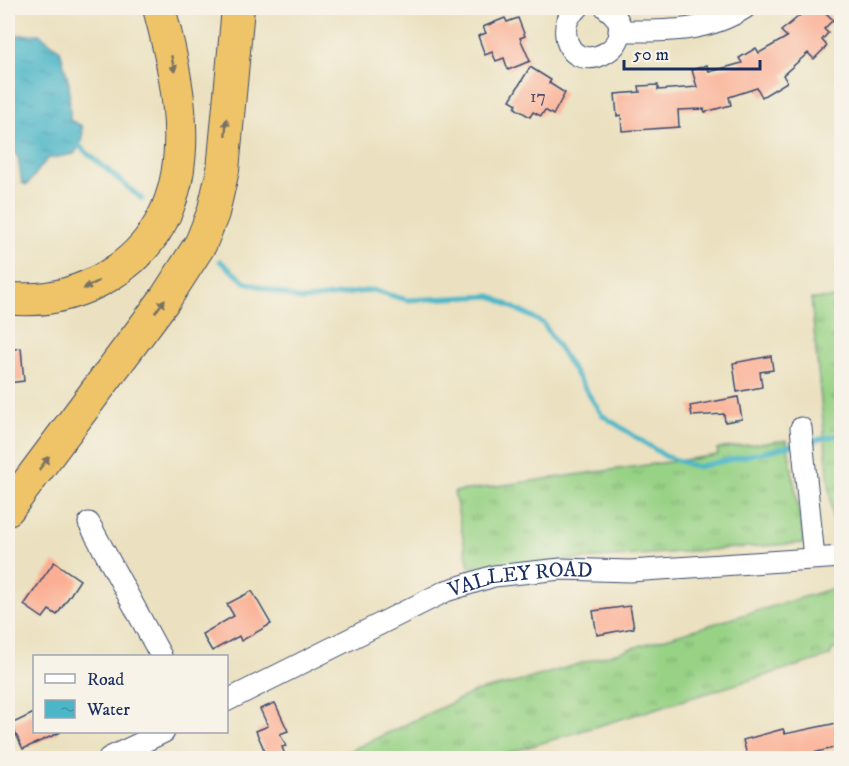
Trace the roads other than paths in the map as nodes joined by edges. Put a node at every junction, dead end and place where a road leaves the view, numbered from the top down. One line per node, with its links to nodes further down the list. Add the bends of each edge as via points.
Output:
1 (159, 8): 7 (highway, one-way to 7, via 174,70 181,140 179,174 156,232 120,269 79,291 37,299)
2 (238, 8): 9 (highway, one-way to 2, via 158,308 201,243 213,213 222,170)
3 (578, 8): 6 (street, via 568,18 565,30 567,41 579,54 597,57 608,52)
4 (606, 8): 6 (street, via 617,19)
5 (745, 8): 6 (street, via 719,22 690,30)
6 (619, 31)
7 (8, 298)
8 (801, 428): 12 (street)
9 (8, 509)
10 (89, 523): 13 (street)
11 (842, 557): 12 (street, VALLEY ROAD)
12 (814, 558): 14 (street, VALLEY ROAD, via 630,571 561,569 494,576 446,591)
13 (160, 655)
14 (228, 700)
15 (163, 733): 16 (street)
16 (110, 759)

